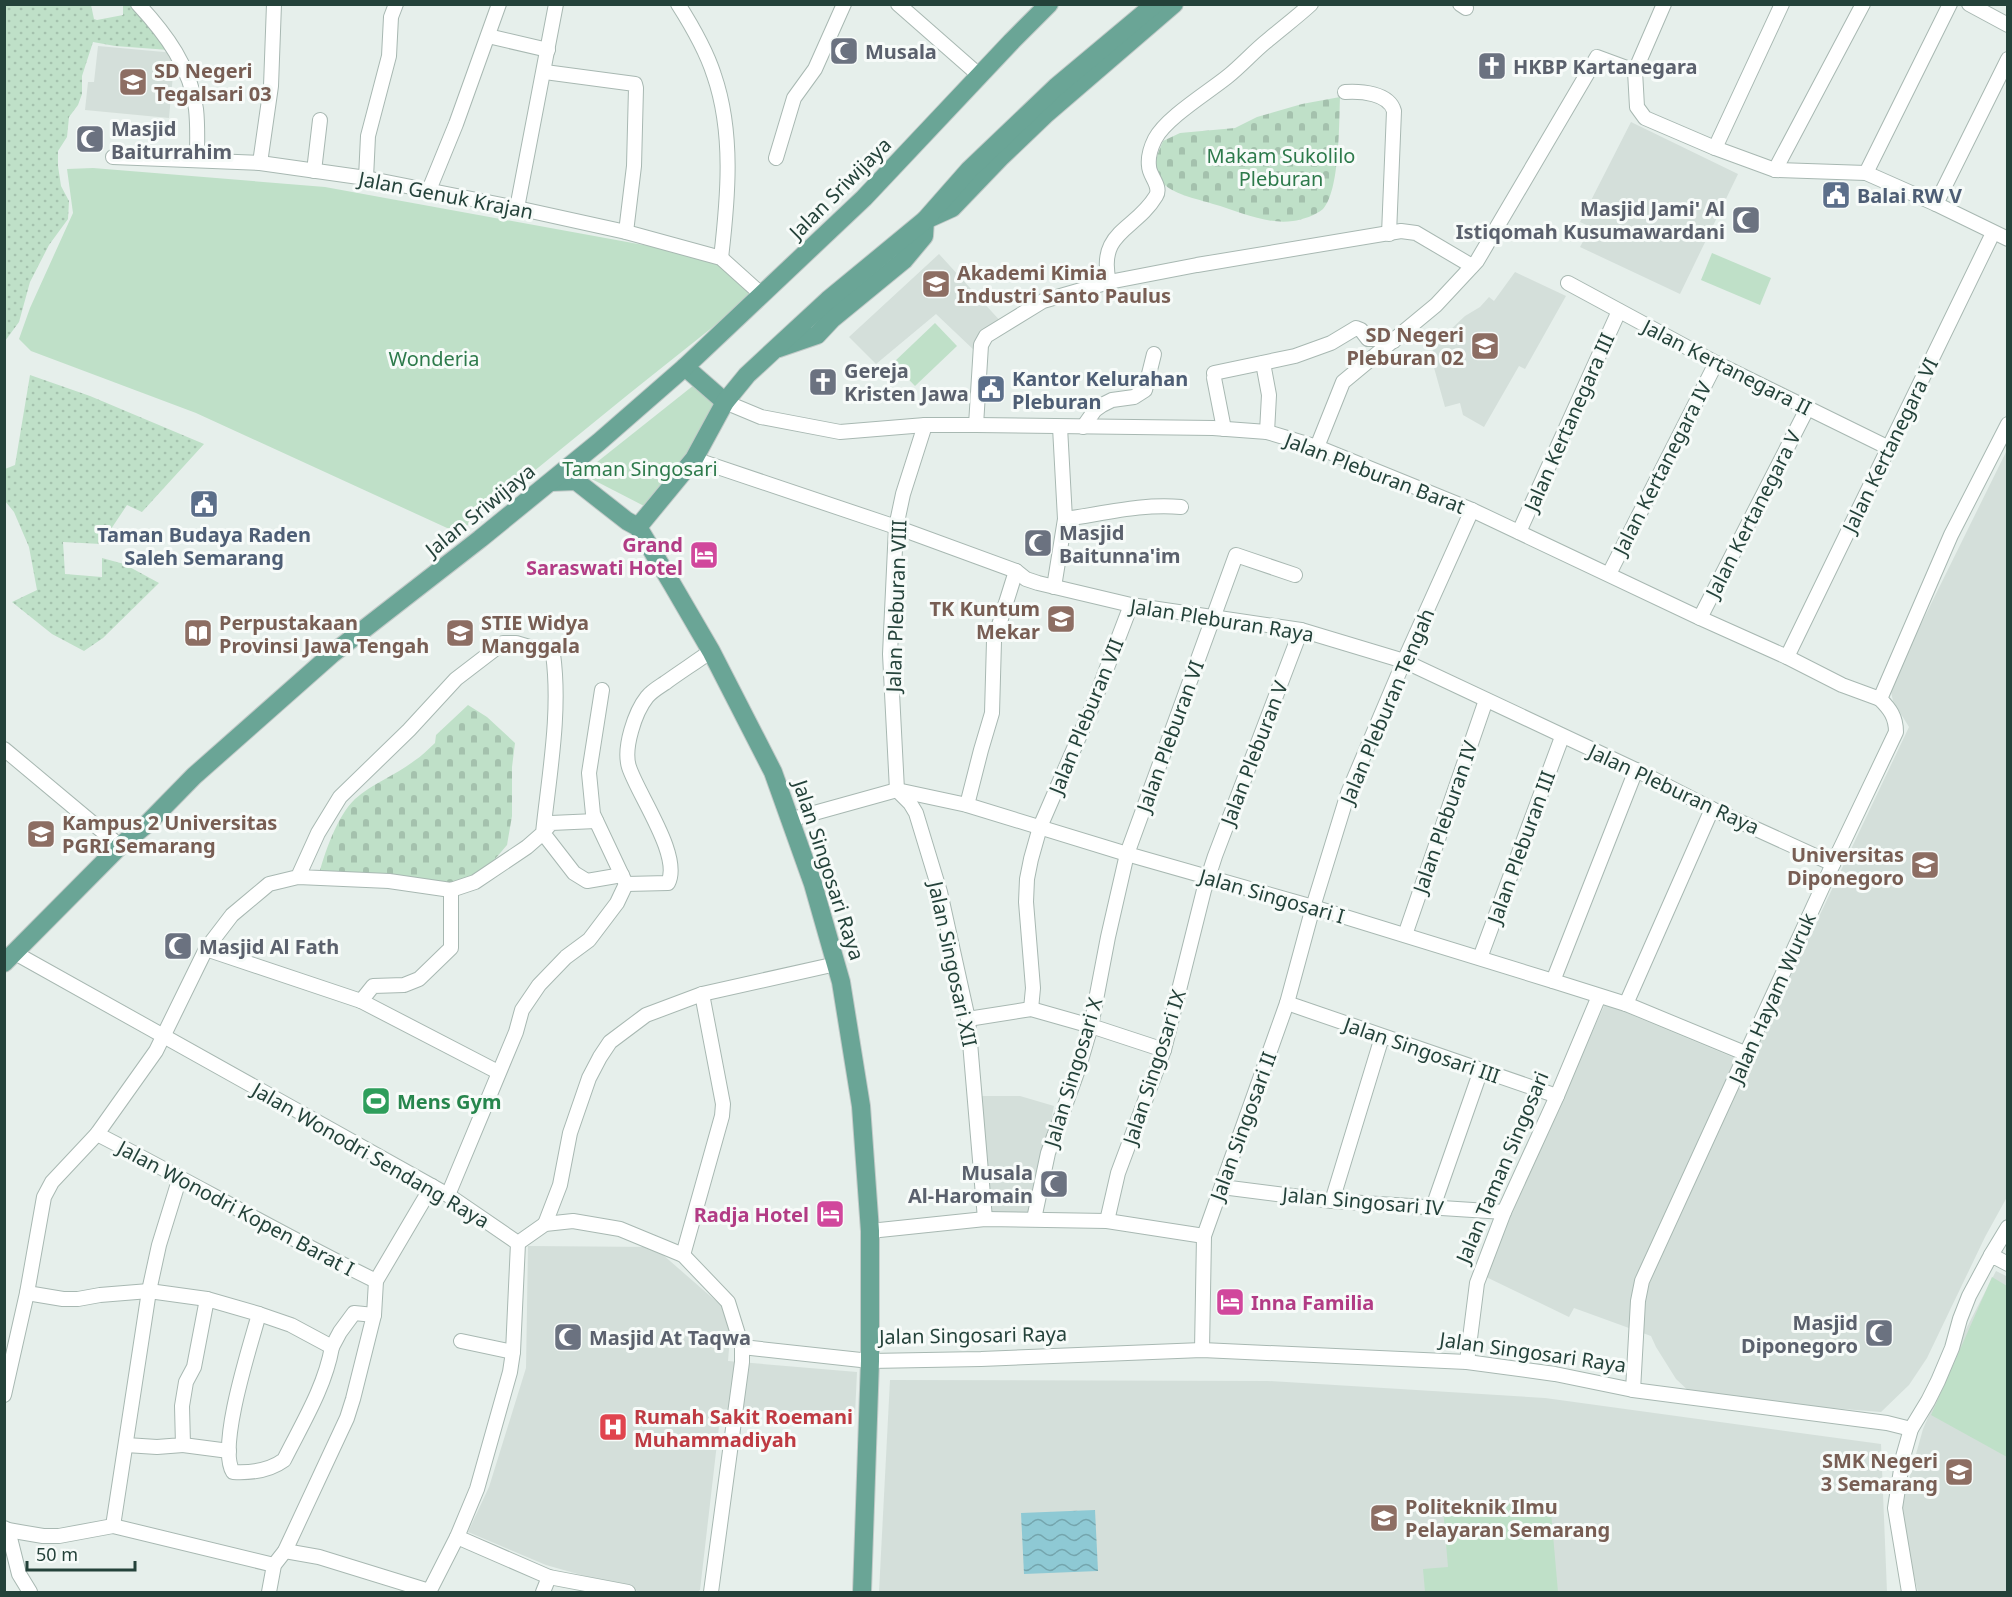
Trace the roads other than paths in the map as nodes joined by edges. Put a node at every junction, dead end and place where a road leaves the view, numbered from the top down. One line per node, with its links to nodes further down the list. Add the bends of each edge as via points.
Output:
1 (138, 4): 30 (street, via 171,44 188,79 196,110)
2 (274, 4): 31 (street, via 271,86)
3 (396, 4): 35 (street, via 391,17 389,56 368,136)
4 (499, 4): 19 (street)
5 (556, 4): 20 (street)
6 (678, 4): 44 (street, via 713,72 726,124 727,209)
7 (844, 4): 29 (street, via 815,69 794,98)
8 (898, 4): 24 (street)
9 (1049, 4): 24 (main road, Jalan Sriwijaya)
10 (1155, 4): 39 (main road, via 1056,87 969,170)
11 (1174, 4): 39 (main road, via 1000,158 952,208)
12 (1311, 4): 46 (street, via 1163,127 1149,155 1157,194 1107,251)
13 (1664, 4): 22 (street)
14 (1782, 4): 27 (street)
15 (1863, 4): 32 (street)
16 (1950, 4): 34 (street)
17 (1969, 4): 18 (street)
18 (2007, 25)
19 (488, 36): 20 (street); 36 (street)
20 (548, 50): 23 (street)
21 (2007, 59): 37 (street)
22 (1635, 71): 27 (street, via 1637,107 1645,118); 45 (street, via 1597,57)
23 (544, 72): 38 (street); 40 (street, via 635,84 634,166)
24 (980, 76): 48 (main road, Jalan Sriwijaya, via 864,198)
25 (1345, 92): 42 (street, via 1361,92 1392,104)
26 (320, 120): 33 (street)
27 (1715, 148): 32 (street)
28 (113, 157): 30 (street, Jalan Genuk Krajan)
29 (776, 158)
30 (197, 160): 31 (street, Jalan Genuk Krajan)
31 (260, 163): 33 (street, Jalan Genuk Krajan)
32 (1775, 170): 34 (street)
33 (315, 171): 35 (street, Jalan Genuk Krajan)
34 (1866, 173): 37 (street)
35 (366, 178): 36 (street, Jalan Genuk Krajan)
36 (429, 190): 38 (street, Jalan Genuk Krajan)
37 (1936, 204): 41 (street)
38 (518, 208): 40 (street, Jalan Genuk Krajan)
39 (925, 220): 55 (main road, via 828,300 747,375)
40 (626, 232): 44 (street, Jalan Genuk Krajan)
41 (1994, 232): 43 (street); 65 (street, Jalan Kertanegara VI)
42 (1389, 234): 45 (street, via 1416,233); 46 (street)
43 (2007, 239)
44 (721, 258): 48 (street, Jalan Genuk Krajan)
45 (1472, 266): 50 (street, via 1436,305)
46 (1109, 282): 59 (street, via 1042,301 986,336 981,345)
47 (1568, 283): 49 (street, Jalan Kertanegara II)
48 (761, 294): 54 (main road, Jalan Sriwijaya)
49 (1619, 311): 53 (street, Jalan Kertanegara II); 73 (street, Jalan Kertanegara III)
50 (1394, 341): 52 (street, via 1368,339 1356,328 1331,343); 64 (street, via 1343,382)
51 (1154, 354): 61 (street, via 1145,390 1102,405)
52 (1263, 363): 62 (street, via 1214,375); 63 (street, via 1269,395)
53 (1716, 363): 56 (street, Jalan Kertanegara II); 75 (street, Jalan Kertanegara IV)
54 (685, 367): 55 (main road); 67 (main road, Jalan Sriwijaya)
55 (724, 402): 58 (street, Jalan Pleburan Barat, via 761,417 840,432); 66 (main road)
56 (1807, 409): 65 (street, Jalan Kertanegara II); 80 (street, Jalan Kertanegara V)
57 (2007, 423): 86 (street, via 1951,535)
58 (925, 425): 59 (street, Jalan Pleburan Barat); 72 (street, Jalan Pleburan VIII)
59 (976, 425): 60 (street, Jalan Pleburan Barat)
60 (1060, 427): 61 (street, Jalan Pleburan Barat); 70 (street)
61 (1083, 427): 62 (street, Jalan Pleburan Barat)
62 (1224, 429): 63 (street, Jalan Pleburan Barat)
63 (1267, 432): 64 (street, Jalan Pleburan Barat)
64 (1317, 447): 69 (street, Jalan Pleburan Barat)
65 (1889, 448): 83 (street, Jalan Kertanegara VI)
66 (694, 459): 71 (main road); 72 (street, Jalan Pleburan Raya)
67 (574, 473): 71 (main road, Jalan Singosari Raya); 98 (main road, Jalan Sriwijaya, via 551,482 332,654)
68 (1182, 507): 70 (street, via 1168,505)
69 (1472, 510): 73 (street, Jalan Pleburan Barat); 84 (street, Jalan Pleburan Tengah)
70 (1065, 519): 77 (street)
71 (638, 527): 82 (main road, Jalan Singosari Raya)
72 (896, 527): 74 (street, Jalan Pleburan Raya); 91 (street, Jalan Pleburan VIII, via 890,654)
73 (1519, 532): 75 (street, Jalan Pleburan Barat)
74 (1016, 571): 77 (street, Jalan Pleburan Raya, via 1026,579); 92 (street, via 994,641 992,713)
75 (1608, 574): 80 (street, Jalan Pleburan Barat)
76 (1295, 575): 79 (street, Jalan Pleburan VI, via 1236,555)
77 (1054, 587): 78 (street, Jalan Pleburan Raya)
78 (1131, 605): 79 (street, Jalan Pleburan Raya); 96 (street, Jalan Pleburan VII)
79 (1214, 617): 81 (street, Jalan Pleburan Raya); 99 (street, Jalan Pleburan VI)
80 (1700, 618): 83 (street, Jalan Pleburan Barat)
81 (1300, 630): 84 (street, Jalan Pleburan Raya); 102 (street, Jalan Pleburan V)
82 (711, 651): 94 (main road, Jalan Singosari Raya, via 773,772); 103 (street, via 648,695 632,726 628,765 668,850 671,877 668,883)
83 (1787, 657): 86 (street, Jalan Pleburan Barat)
84 (1404, 661): 87 (street, Jalan Pleburan Raya); 105 (street, Jalan Pleburan Tengah, via 1348,793)
85 (602, 690): 95 (street, via 589,773)
86 (1880, 699): 100 (street, Jalan Hayam Wuruk, via 1890,709 1896,732)
87 (1486, 700): 88 (street, Jalan Pleburan Raya); 106 (street, Jalan Pleburan IV)
88 (1562, 737): 90 (street, Jalan Pleburan Raya); 109 (street, Jalan Pleburan III)
89 (4, 749): 98 (street)
90 (1636, 770): 93 (street, Jalan Pleburan Raya); 111 (street)
91 (897, 790): 92 (street, Jalan Singosari I); 94 (street, Jalan Singosari I); 118 (street, Jalan Singosari XII, via 916,813 937,881)
92 (968, 805): 96 (street, Jalan Singosari I)
93 (1712, 808): 100 (street, Jalan Pleburan Raya); 116 (street)
94 (789, 819): 110 (main road, Jalan Singosari Raya)
95 (596, 821): 97 (street, via 551,823); 103 (street)
96 (1040, 827): 99 (street, Jalan Singosari I); 117 (street, Jalan Pleburan VII, via 1027,879)
97 (543, 833): 101 (street, via 556,676 553,654 516,643 503,644 456,679 340,796); 103 (street, via 574,873 587,881); 104 (street, via 475,882)
98 (120, 846): 108 (main road, Jalan Sriwijaya)
99 (1127, 854): 102 (street, Jalan Singosari I); 119 (street, Jalan Singosari X)
100 (1833, 864): 123 (street, Jalan Hayam Wuruk)
101 (298, 877): 104 (street, via 389,881); 107 (street, via 269,885 232,915)
102 (1208, 878): 105 (street, Jalan Singosari I); 122 (street, Jalan Singosari IX)
103 (624, 879): 125 (street, via 610,914 539,985 522,1010)
104 (451, 890): 114 (street, via 451,948 419,979 404,985 373,986)
105 (1313, 907): 106 (street, Jalan Singosari I); 115 (street, Jalan Singosari II)
106 (1405, 935): 109 (street, Jalan Singosari I)
107 (206, 948): 114 (street); 120 (street)
108 (10, 958): 120 (street, Jalan Wonodri Sendang Raya)
109 (1480, 958): 111 (street, Jalan Singosari I)
110 (836, 964): 112 (street); 140 (main road, Jalan Singosari Raya, via 861,1106)
111 (1553, 981): 113 (street, Jalan Singosari I)
112 (702, 994): 138 (street, via 646,1015 610,1042 590,1078 570,1133 560,1185); 143 (street, via 722,1095 722,1116)
113 (1599, 996): 116 (street, Jalan Singosari I); 126 (street, Jalan Taman Singosari)
114 (361, 1001): 125 (street)
115 (1287, 1004): 121 (street, Jalan Singosari III); 130 (street, Jalan Singosari II)
116 (1626, 1004): 123 (street, Jalan Singosari I)
117 (1031, 1010): 118 (street); 119 (street)
118 (968, 1019): 135 (street, Jalan Singosari XII)
119 (1091, 1026): 122 (street); 136 (street, Jalan Singosari X, via 1048,1153)
120 (163, 1037): 127 (street); 129 (street, Jalan Wonodri Sendang Raya)
121 (1382, 1037): 124 (street, Jalan Singosari III); 132 (street)
122 (1164, 1050): 137 (street, Jalan Singosari IX, via 1118,1173)
123 (1747, 1054): 159 (street, Jalan Hayam Wuruk, via 1642,1281)
124 (1481, 1070): 126 (street, Jalan Singosari III); 133 (street)
125 (498, 1072): 131 (street)
126 (1557, 1096): 134 (street, Jalan Taman Singosari)
127 (97, 1134): 128 (street, Jalan Wonodri Kopen Barat I); 148 (street, via 52,1182 44,1197)
128 (180, 1177): 146 (street, Jalan Wonodri Kopen Barat I); 147 (street)
129 (432, 1186): 131 (street, Jalan Wonodri Sendang Raya); 146 (street)
130 (1222, 1187): 132 (street, Jalan Singosari IV); 141 (street, Jalan Singosari II)
131 (448, 1195): 142 (street, Jalan Wonodri Sendang Raya)
132 (1332, 1201): 133 (street, Jalan Singosari IV)
133 (1433, 1207): 134 (street, Jalan Singosari IV)
134 (1504, 1212): 158 (street, Jalan Taman Singosari, via 1477,1283)
135 (985, 1219): 136 (street); 140 (street)
136 (1034, 1219): 137 (street)
137 (1107, 1221): 141 (street)
138 (545, 1224): 142 (street); 143 (street, via 573,1221 620,1229)
139 (2007, 1227): 144 (street)
140 (870, 1231): 157 (main road, Jalan Singosari Raya)
141 (1204, 1236): 155 (street, Jalan Singosari II)
142 (518, 1243): 156 (street)
143 (683, 1255): 154 (street, via 728,1302)
144 (1991, 1255): 145 (street); 161 (street, via 1963,1311 1938,1381)
145 (2007, 1264)
146 (376, 1281): 151 (street)
147 (149, 1291): 148 (street, via 78,1299); 149 (street); 162 (street)
148 (27, 1293): 160 (street)
149 (207, 1299): 150 (street); 163 (street, via 182,1406)
150 (259, 1314): 153 (street, via 291,1324); 164 (street, via 233,1408)
151 (374, 1316): 153 (street, via 354,1313); 168 (street, via 347,1418)
152 (461, 1341): 156 (street)
153 (332, 1347): 164 (street, via 329,1367 284,1460 267,1470 233,1472)
154 (742, 1347): 157 (street); 176 (street)
155 (1202, 1350): 157 (street, Jalan Singosari Raya); 158 (street, Jalan Singosari Raya)
156 (513, 1352): 167 (street, via 494,1433)
157 (870, 1361): 177 (main road)
158 (1467, 1362): 159 (street, Jalan Singosari Raya)
159 (1633, 1389): 161 (street, Jalan Singosari Raya)
160 (4, 1395)
161 (1911, 1429): 178 (street, via 1895,1509)
162 (126, 1445): 163 (street); 165 (street)
163 (183, 1445): 164 (street)
164 (229, 1451)
165 (113, 1526): 166 (street, via 59,1536); 169 (street)
166 (6, 1529): 173 (street, via 19,1574)
167 (457, 1537): 170 (street); 171 (street)
168 (285, 1551): 169 (street); 171 (street, via 319,1557)
169 (274, 1565): 174 (street)
170 (549, 1577): 172 (street); 175 (street)
171 (429, 1592)
172 (624, 1592)
173 (30, 1593)
174 (269, 1593)
175 (543, 1593)
176 (711, 1593)
177 (862, 1593)
178 (1908, 1593)

